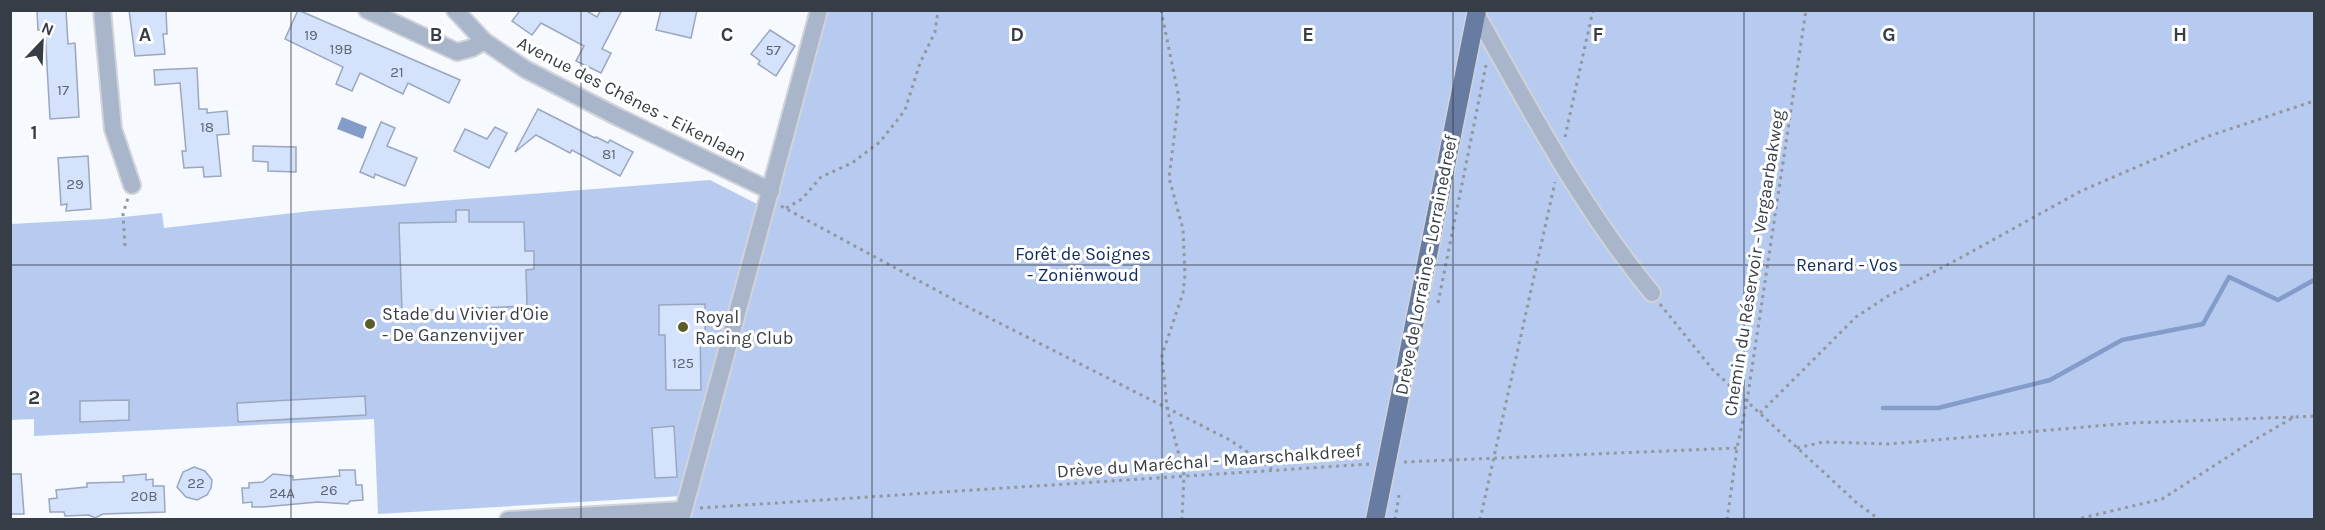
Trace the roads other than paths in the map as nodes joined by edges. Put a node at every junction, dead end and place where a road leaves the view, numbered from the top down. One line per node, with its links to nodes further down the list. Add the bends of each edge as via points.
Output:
1 (102, 10): 7 (street, via 113,129)
2 (367, 10): 6 (street, via 457,52)
3 (455, 10): 6 (street, Avenue des Chênes - Eikenlaan)
4 (819, 10): 8 (street)
5 (1477, 13): 9 (street, via 1560,161 1626,262); 12 (main road, Drève de Lorraine - Lorrainedreef)
6 (484, 41): 8 (street, Avenue des Chênes - Eikenlaan, via 525,69)
7 (132, 185)
8 (770, 196): 10 (street)
9 (1652, 293)
10 (682, 514): 11 (street)
11 (508, 519)
12 (1375, 519)

